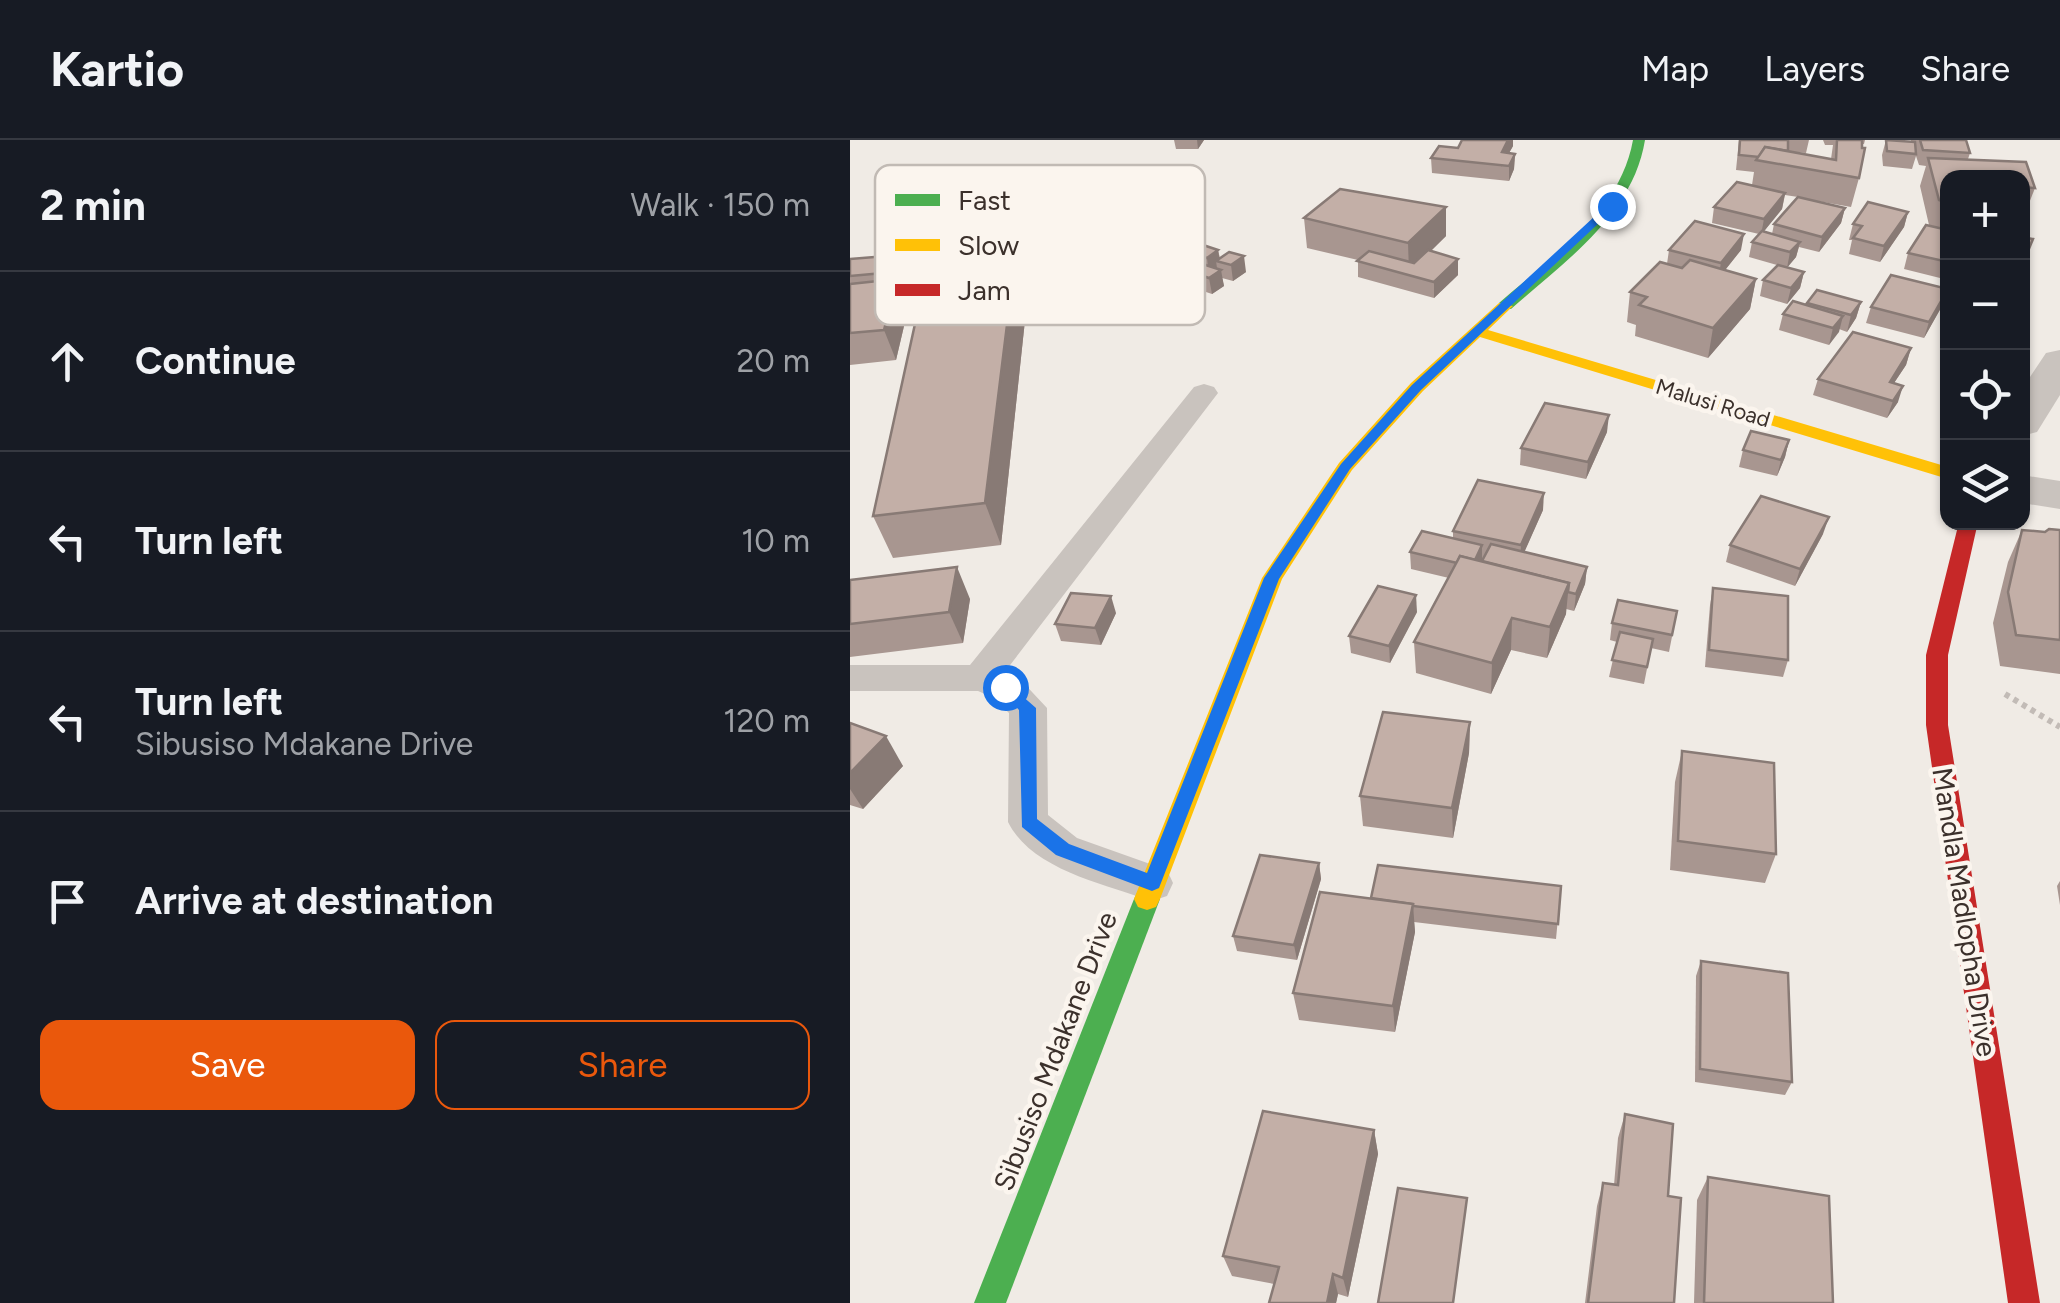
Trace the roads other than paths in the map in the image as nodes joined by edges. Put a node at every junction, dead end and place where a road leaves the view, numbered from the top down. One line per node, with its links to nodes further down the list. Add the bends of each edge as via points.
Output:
1 (1639, 140): 2 (street, Sibusiso Mdakane Drive, via 1638,156 1612,206)
2 (1479, 332): 6 (street, Malusi Road); 12 (street, Sibusiso Mdakane Drive, via 1345,466 1272,578)
3 (2060, 362): 5 (street)
4 (1204, 393): 11 (lane)
5 (2030, 410)
6 (1940, 471)
7 (2030, 491): 8 (street)
8 (2060, 495)
9 (1967, 530): 14 (street, Mandla Madlopha Drive, via 1938,655 1937,725)
10 (850, 678): 11 (lane)
11 (980, 678): 12 (lane, via 1005,687 1028,708 1028,822 1062,850)
12 (1152, 883): 13 (street, Sibusiso Mdakane Drive)
13 (990, 1303)
14 (2024, 1303)

